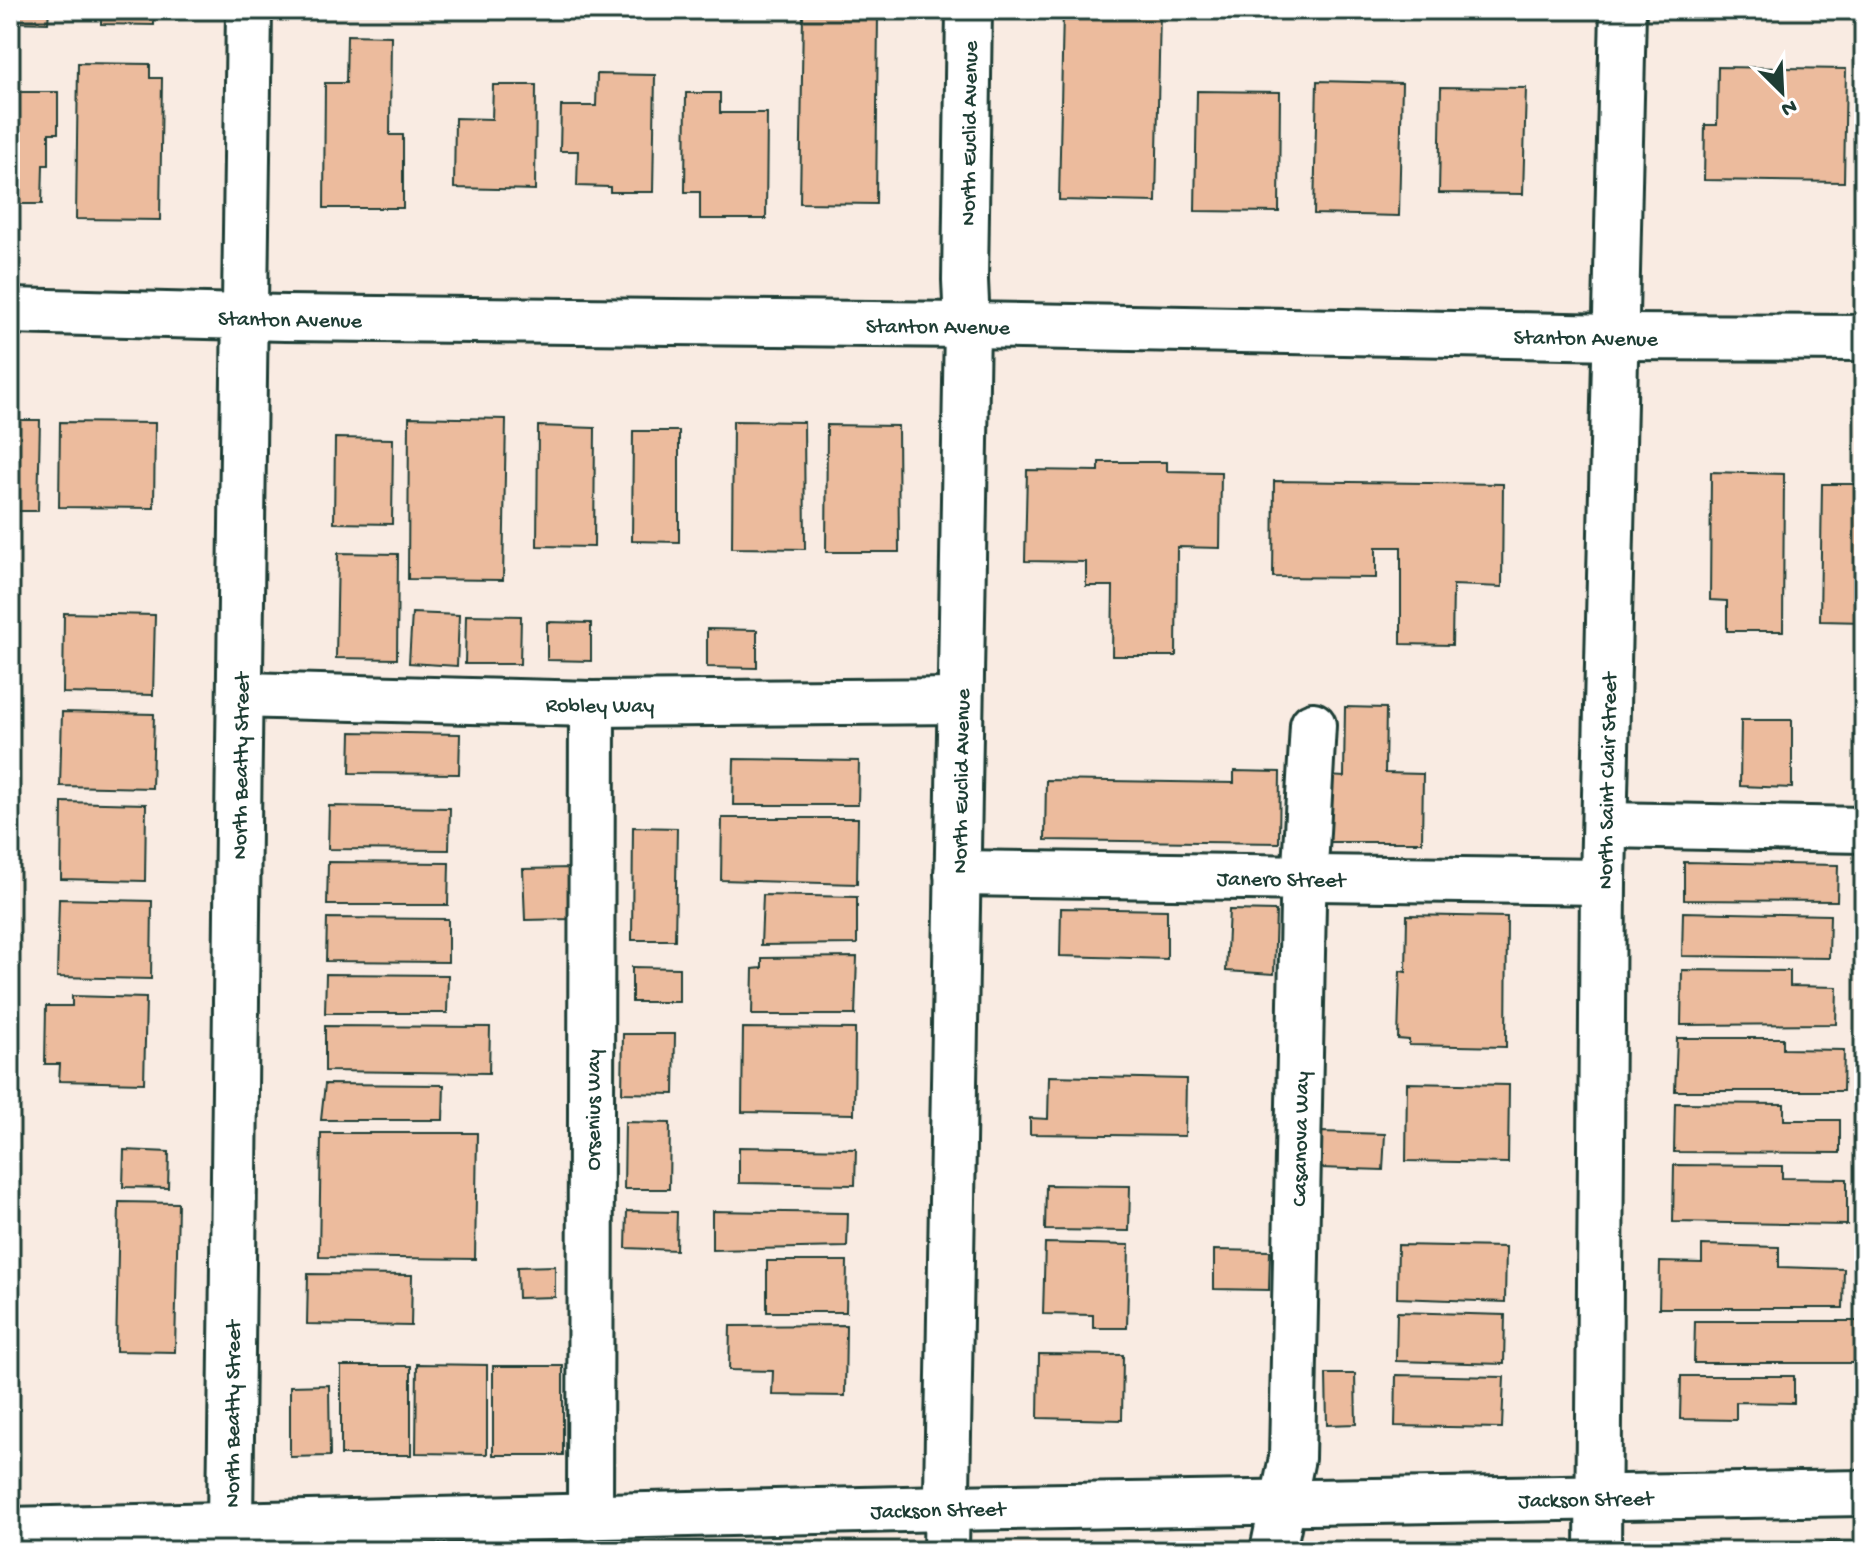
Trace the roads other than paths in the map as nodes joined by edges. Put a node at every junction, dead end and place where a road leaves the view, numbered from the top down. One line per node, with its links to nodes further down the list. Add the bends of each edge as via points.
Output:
1 (249, 10): 5 (street, North Beatty Street)
2 (969, 10): 6 (street, North Euclid Avenue)
3 (1623, 10): 7 (street, North Saint Clair Street)
4 (10, 311): 5 (street, Stanton Avenue)
5 (247, 317): 6 (street, Stanton Avenue); 9 (street, North Beatty Street)
6 (967, 325): 7 (street, Stanton Avenue); 10 (street, North Euclid Avenue)
7 (1617, 337): 8 (street, Stanton Avenue); 13 (street, North Saint Clair Street)
8 (1864, 338)
9 (240, 695): 11 (street, Robley Way); 23 (street, North Beatty Street)
10 (960, 701): 11 (street, Robley Way); 15 (street, North Euclid Avenue)
11 (592, 704): 22 (street, Orsenius Way)
12 (1313, 725): 16 (street, Casanova Way)
13 (1606, 825): 14 (street); 17 (street, North Saint Clair Street)
14 (1864, 830)
15 (957, 873): 16 (street, Janero Street); 21 (street, North Euclid Avenue)
16 (1304, 878): 17 (street, Janero Street); 20 (street, Casanova Way, via 1292,1458)
17 (1603, 882): 19 (street, North Saint Clair Street)
18 (1864, 1493): 19 (street, Jackson Street)
19 (1598, 1495): 20 (street, Jackson Street); 27 (street, North Saint Clair Street)
20 (1282, 1503): 21 (street, Jackson Street); 26 (street, Casanova Way)
21 (947, 1508): 22 (street, Jackson Street); 25 (street, North Euclid Avenue)
22 (590, 1518): 23 (street, Jackson Street)
23 (230, 1524): 24 (street, Jackson Street)
24 (10, 1530)
25 (946, 1551)
26 (1273, 1551)
27 (1598, 1551)

